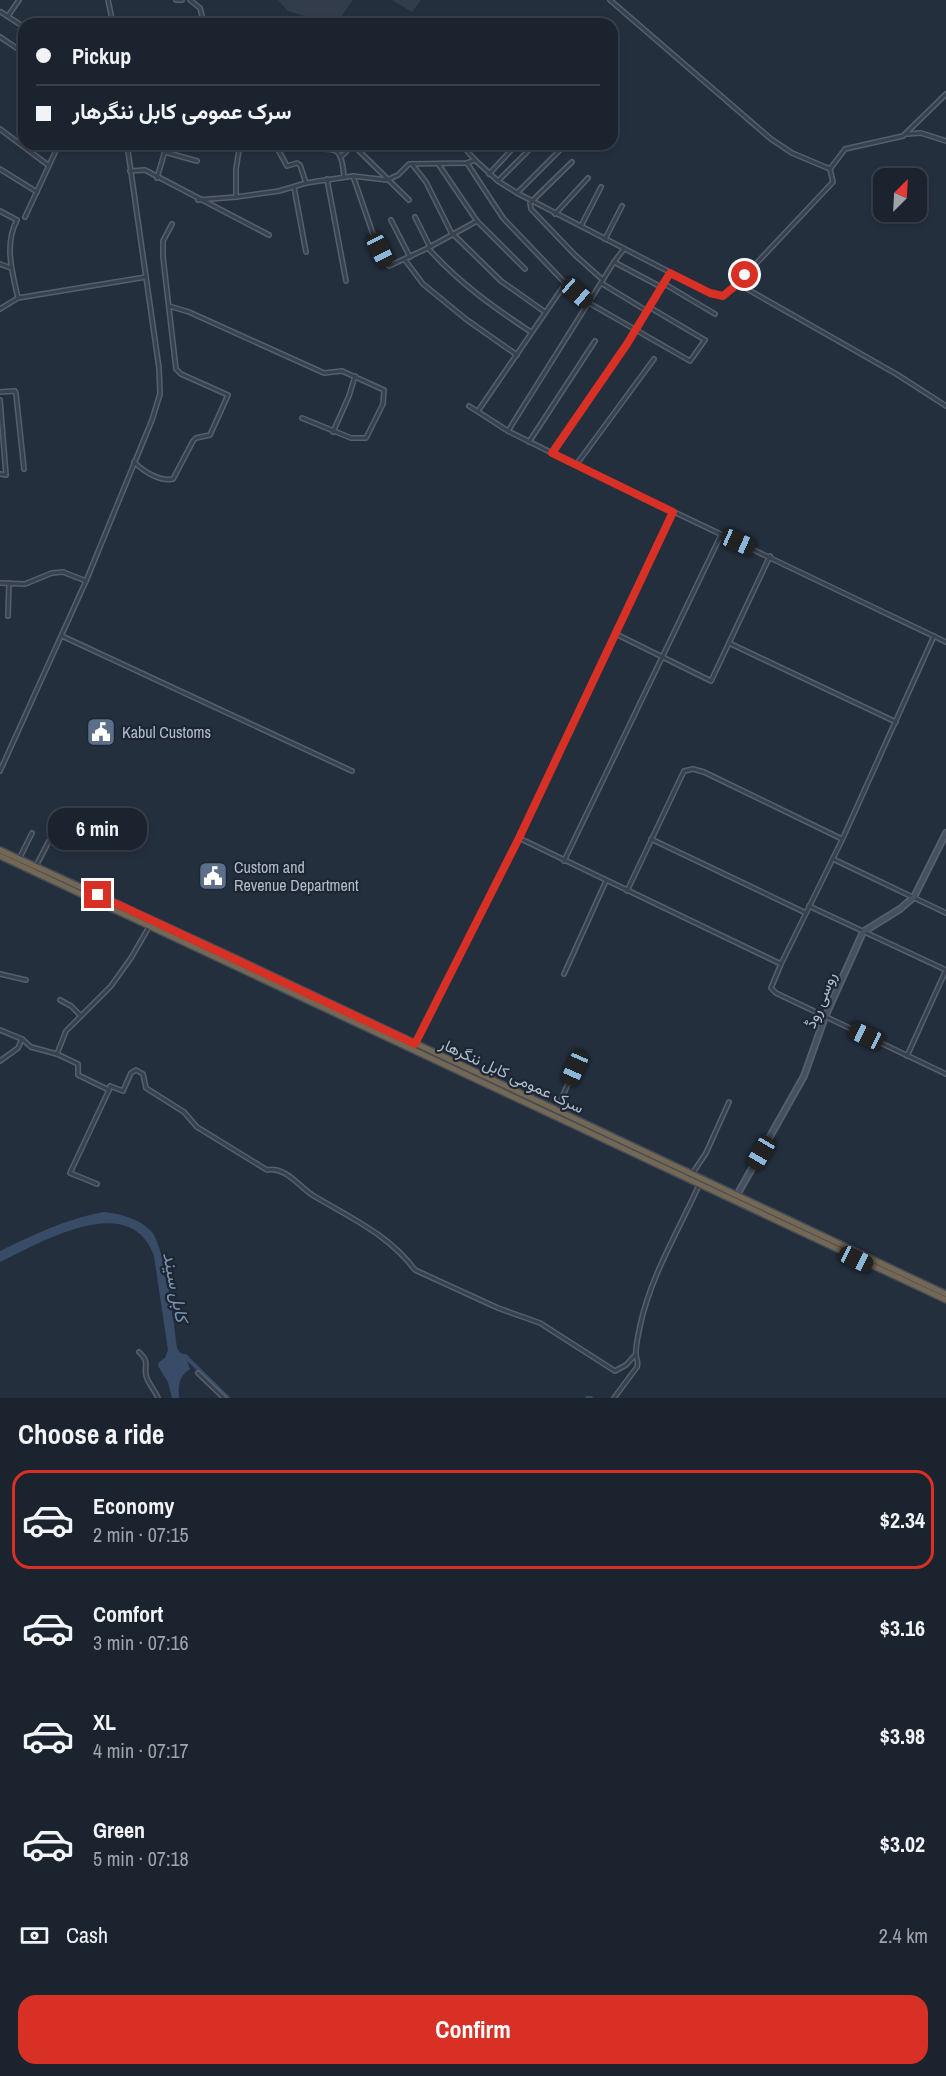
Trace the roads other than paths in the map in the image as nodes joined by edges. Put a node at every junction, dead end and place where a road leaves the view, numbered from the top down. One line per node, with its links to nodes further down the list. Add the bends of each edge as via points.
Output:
1 (20, 0): 8 (street)
2 (108, 0): 9 (street)
3 (176, 0): 4 (street)
4 (182, 0)
5 (190, 0): 10 (street, via 200,8)
6 (610, 0): 41 (street, via 771,139)
7 (1, 12): 8 (street)
8 (8, 16): 11 (street)
9 (112, 18)
10 (202, 18)
11 (18, 23)
12 (0, 37): 13 (street)
13 (18, 49)
14 (946, 94): 16 (street)
15 (0, 129): 18 (street)
16 (905, 134): 17 (street, via 921,133); 41 (street, via 845,149)
17 (946, 141)
18 (18, 142)
19 (28, 150): 38 (street)
20 (56, 150): 38 (street)
21 (128, 150): 42 (street)
22 (239, 150): 56 (street)
23 (278, 150): 51 (street, via 287,166 300,165)
24 (334, 150): 32 (street)
25 (348, 150): 32 (street)
26 (358, 150): 49 (street)
27 (466, 150): 33 (street)
28 (511, 150): 43 (street)
29 (529, 150): 50 (street)
30 (560, 150): 55 (street)
31 (165, 152): 34 (street); 46 (street)
32 (341, 157): 45 (street)
33 (475, 160): 36 (street); 43 (street)
34 (197, 161)
35 (572, 162): 59 (street)
36 (467, 163): 39 (street); 85 (street, via 503,218)
37 (412, 164): 39 (street); 49 (street); 69 (street)
38 (48, 165): 54 (street)
39 (440, 165): 66 (street)
40 (0, 169): 54 (street)
41 (830, 169): 87 (street, via 833,182)
42 (130, 171): 46 (street, via 145,170); 82 (street)
43 (489, 174): 50 (street)
44 (353, 176): 45 (street); 49 (street); 76 (street, via 387,263 393,266)
45 (345, 177): 48 (street)
46 (157, 178): 57 (street)
47 (588, 178): 62 (street)
48 (327, 179): 51 (street); 83 (street)
49 (387, 180): 58 (street)
50 (498, 181): 55 (street)
51 (306, 183): 52 (street)
52 (294, 187): 56 (street); 74 (street)
53 (601, 187): 68 (street)
54 (37, 192): 63 (street)
55 (517, 193): 59 (street)
56 (236, 198): 57 (street)
57 (198, 200): 70 (street)
58 (409, 200)
59 (533, 202): 62 (street); 84 (street, via 531,209)
60 (622, 206): 71 (street)
61 (0, 210): 79 (street, via 17,220 9,238)
62 (555, 214): 68 (street)
63 (25, 217)
64 (415, 217): 72 (street)
65 (391, 220): 75 (street)
66 (477, 221): 69 (street); 80 (street)
67 (172, 224): 91 (street, via 163,242)
68 (580, 226): 71 (street)
69 (453, 234): 72 (street); 94 (street, via 501,281)
70 (269, 235)
71 (604, 239): 73 (street)
72 (429, 248): 75 (street); 97 (street, via 443,266 479,297)
73 (624, 249): 77 (street); 81 (street)
74 (306, 252)
75 (410, 257): 76 (street)
76 (405, 260): 99 (street, via 423,284)
77 (614, 262): 84 (street); 88 (street)
78 (0, 264): 79 (street)
79 (11, 268): 89 (street)
80 (525, 268)
81 (670, 273): 86 (street); 87 (street, via 717,296)
82 (146, 277): 89 (street); 113 (street, via 160,394)
83 (346, 281)
84 (602, 282): 90 (street); 93 (street)
85 (565, 283): 90 (street); 94 (street)
86 (663, 283): 88 (street); 95 (street)
87 (735, 286): 105 (street, via 740,285)
88 (661, 287): 93 (street)
89 (18, 297): 92 (street)
90 (589, 303): 96 (street); 109 (street)
91 (169, 306): 101 (street, via 324,373 342,371); 113 (street, via 176,369 228,395 210,435 193,441 173,479 148,473)
92 (0, 309)
93 (648, 309): 96 (street); 96 (street, via 704,342 690,361)
94 (545, 312): 97 (street)
95 (715, 314)
96 (636, 330): 112 (street)
97 (531, 333): 99 (street)
98 (595, 341): 111 (street)
99 (517, 355): 106 (street)
100 (654, 359): 116 (street)
101 (354, 376): 110 (street); 110 (street, via 384,390 383,404 366,438)
102 (0, 392): 117 (street, via 16,394)
103 (0, 399): 108 (street)
104 (469, 406): 106 (street)
105 (946, 406)
106 (478, 411): 109 (street)
107 (302, 418): 110 (street)
108 (2, 430): 115 (street)
109 (508, 430): 111 (street)
110 (333, 432)
111 (529, 442): 112 (street)
112 (552, 453): 116 (street)
113 (134, 462): 122 (street)
114 (0, 465): 115 (street)
115 (6, 465): 118 (street, via 6,475)
116 (576, 465): 119 (street)
117 (24, 469)
118 (0, 474)
119 (673, 512): 120 (street); 126 (street)
120 (722, 535): 121 (street); 131 (street)
121 (770, 556): 128 (street); 130 (street)
122 (86, 581): 124 (street, via 63,572 24,584); 127 (street)
123 (0, 583): 124 (street)
124 (9, 583): 125 (street)
125 (8, 616)
126 (616, 634): 131 (street); 137 (street)
127 (62, 636): 133 (street); 134 (street)
128 (934, 636): 129 (street); 132 (street)
129 (946, 642)
130 (729, 643): 131 (street, via 711,681); 132 (street)
131 (663, 658): 145 (street)
132 (896, 722): 139 (street)
133 (0, 771)
134 (352, 771)
135 (32, 833): 143 (street)
136 (946, 833): 149 (main road)
137 (519, 838): 145 (street); 165 (street)
138 (651, 838): 139 (street, via 684,771 693,769); 148 (street); 151 (street)
139 (842, 840): 144 (street)
140 (50, 841): 146 (street)
141 (0, 850): 143 (highway, سرک عمومی کابل ننگرهار)
142 (0, 856): 153 (highway, سرک عمومی کابل ننگرهار)
143 (19, 859): 146 (highway, سرک عمومی کابل ننگرهار)
144 (833, 859): 149 (street); 150 (street)
145 (564, 861): 147 (street)
146 (36, 866): 165 (highway, سرک عمومی کابل ننگرهار)
147 (606, 881): 148 (street); 158 (street)
148 (627, 891): 155 (street)
149 (914, 897): 152 (street); 154 (main road)
150 (809, 906): 151 (street); 154 (street)
151 (806, 913): 155 (street)
152 (946, 913)
153 (149, 927): 161 (street, via 111,986); 166 (highway, سرک عمومی کابل ننگرهار)
154 (864, 932): 156 (street); 162 (main road, روسی روڈ)
155 (781, 964): 162 (street, via 771,988)
156 (946, 970): 168 (street)
157 (0, 974): 159 (street)
158 (564, 974)
159 (26, 980)
160 (60, 1000): 161 (street)
161 (81, 1016): 167 (street, via 66,1031)
162 (825, 1017): 168 (street); 179 (main road, روسی روڈ, via 804,1076)
163 (0, 1030): 164 (street)
164 (22, 1039): 167 (street, via 30,1047); 169 (street, via 18,1048)
165 (415, 1044): 166 (street); 174 (highway, سرک عمومی کابل ننگرهار)
166 (412, 1051): 175 (highway, سرک عمومی کابل ننگرهار)
167 (57, 1054): 172 (street, via 78,1064 78,1075)
168 (907, 1056): 171 (street)
169 (0, 1061)
170 (575, 1068): 174 (street)
171 (946, 1074)
172 (109, 1090): 177 (street, via 70,1173); 183 (street, via 110,1086 123,1090 136,1070 143,1074 146,1088 184,1112 197,1127 267,1170 283,1173 312,1195 375,1231 415,1270 540,1323 615,1371)
173 (729, 1102): 176 (street)
174 (556, 1111): 175 (highway, سرک عمومی کابل ننگرهار)
175 (609, 1139): 176 (highway, سرک عمومی کابل ننگرهار); 178 (highway, سرک عمومی کابل ننگرهار)
176 (692, 1174): 179 (highway, سرک عمومی کابل ننگرهار)
177 (97, 1184)
178 (699, 1185): 181 (highway, سرک عمومی کابل ننگرهار); 183 (street, via 654,1283 640,1326)
179 (737, 1195): 180 (highway, سرک عمومی کابل ننگرهار)
180 (946, 1294)
181 (946, 1300)
182 (139, 1352): 185 (street, via 145,1358 146,1375)
183 (636, 1354): 187 (street, via 637,1367)
184 (198, 1373): 186 (street)
185 (158, 1398)
186 (224, 1398)
187 (614, 1398)

